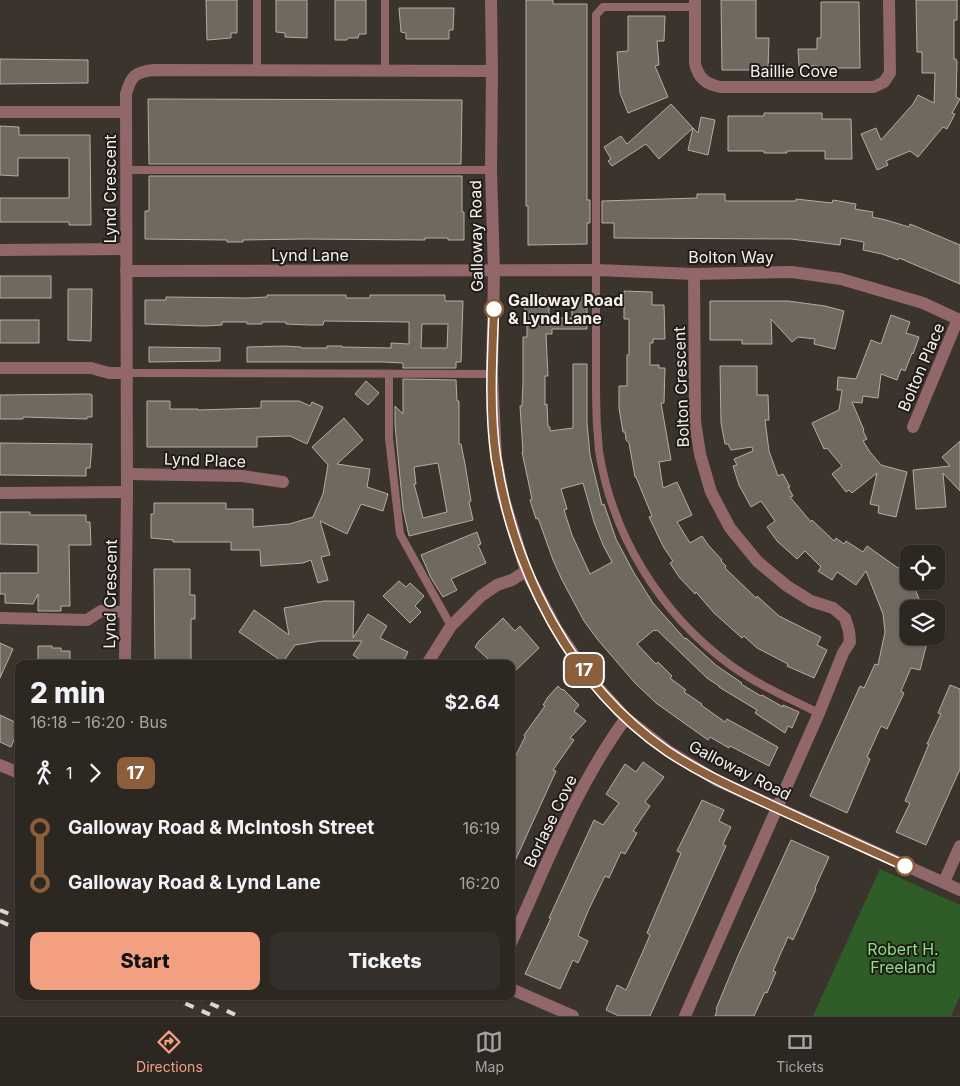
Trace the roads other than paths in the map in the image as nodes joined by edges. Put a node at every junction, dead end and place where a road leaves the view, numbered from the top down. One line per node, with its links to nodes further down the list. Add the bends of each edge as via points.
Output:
1 (257, 0): 6 (lane)
2 (385, 0): 7 (lane)
3 (491, 0): 8 (street, Galloway Road)
4 (889, 0): 5 (street, Baillie Cove, via 890,73 884,82 874,87 710,85 702,80 695,64)
5 (695, 4): 15 (lane, via 603,7 596,15)
6 (257, 69): 7 (street, Lynd Crescent); 10 (street, Lynd Crescent, via 143,71 129,82)
7 (384, 71): 8 (street, Lynd Crescent)
8 (492, 71): 12 (street, Galloway Road)
9 (0, 112): 10 (street)
10 (126, 112): 11 (street, Lynd Crescent)
11 (126, 170): 12 (lane); 13 (street, Lynd Crescent)
12 (491, 170): 17 (street, Galloway Road)
13 (126, 249): 14 (street); 16 (street, Lynd Crescent)
14 (0, 250)
15 (597, 270): 17 (street, Bolton Way); 18 (street, Bolton Way); 35 (lane, via 596,394 600,451 610,496 627,539 645,574 663,599 711,650 749,677)
16 (126, 271): 17 (street, Lynd Lane); 21 (street, Lynd Crescent)
17 (494, 271): 23 (street, Galloway Road)
18 (694, 274): 19 (street, Bolton Way, via 792,272 841,279 923,303); 35 (street, Bolton Crescent, via 695,421 711,492 730,528 758,562 811,601 833,608 845,618 849,631 850,642)
19 (959, 319): 24 (street, Bolton Place)
20 (0, 368): 21 (street, via 91,368)
21 (126, 373): 22 (lane); 25 (street, Lynd Crescent)
22 (389, 374): 23 (lane); 32 (lane, via 388,438 400,534)
23 (492, 374): 29 (street, Galloway Road, via 496,457 503,496)
24 (914, 427)
25 (127, 474): 26 (street, Lynd Place, via 242,476); 27 (street, Lynd Crescent)
26 (283, 482)
27 (127, 492): 28 (street); 30 (street, Lynd Crescent)
28 (0, 493)
29 (526, 572): 32 (street, via 497,585); 36 (street, Galloway Road, via 570,652)
30 (125, 612): 31 (street, via 102,611 87,620); 33 (street, Lynd Crescent)
31 (0, 618)
32 (451, 626): 34 (street)
33 (125, 660)
34 (430, 660)
35 (819, 713): 39 (street, Bolton Crescent)
36 (626, 718): 39 (street, Galloway Road, via 667,750 716,780); 43 (street, Borlase Cove, via 574,802)
37 (0, 765): 38 (street)
38 (15, 771)
39 (776, 808): 41 (street, Galloway Road); 46 (street)
40 (960, 846): 41 (street)
41 (944, 882): 42 (street, Galloway Road)
42 (960, 890)
43 (515, 934)
44 (515, 991): 45 (street)
45 (573, 1016)
46 (685, 1016)

